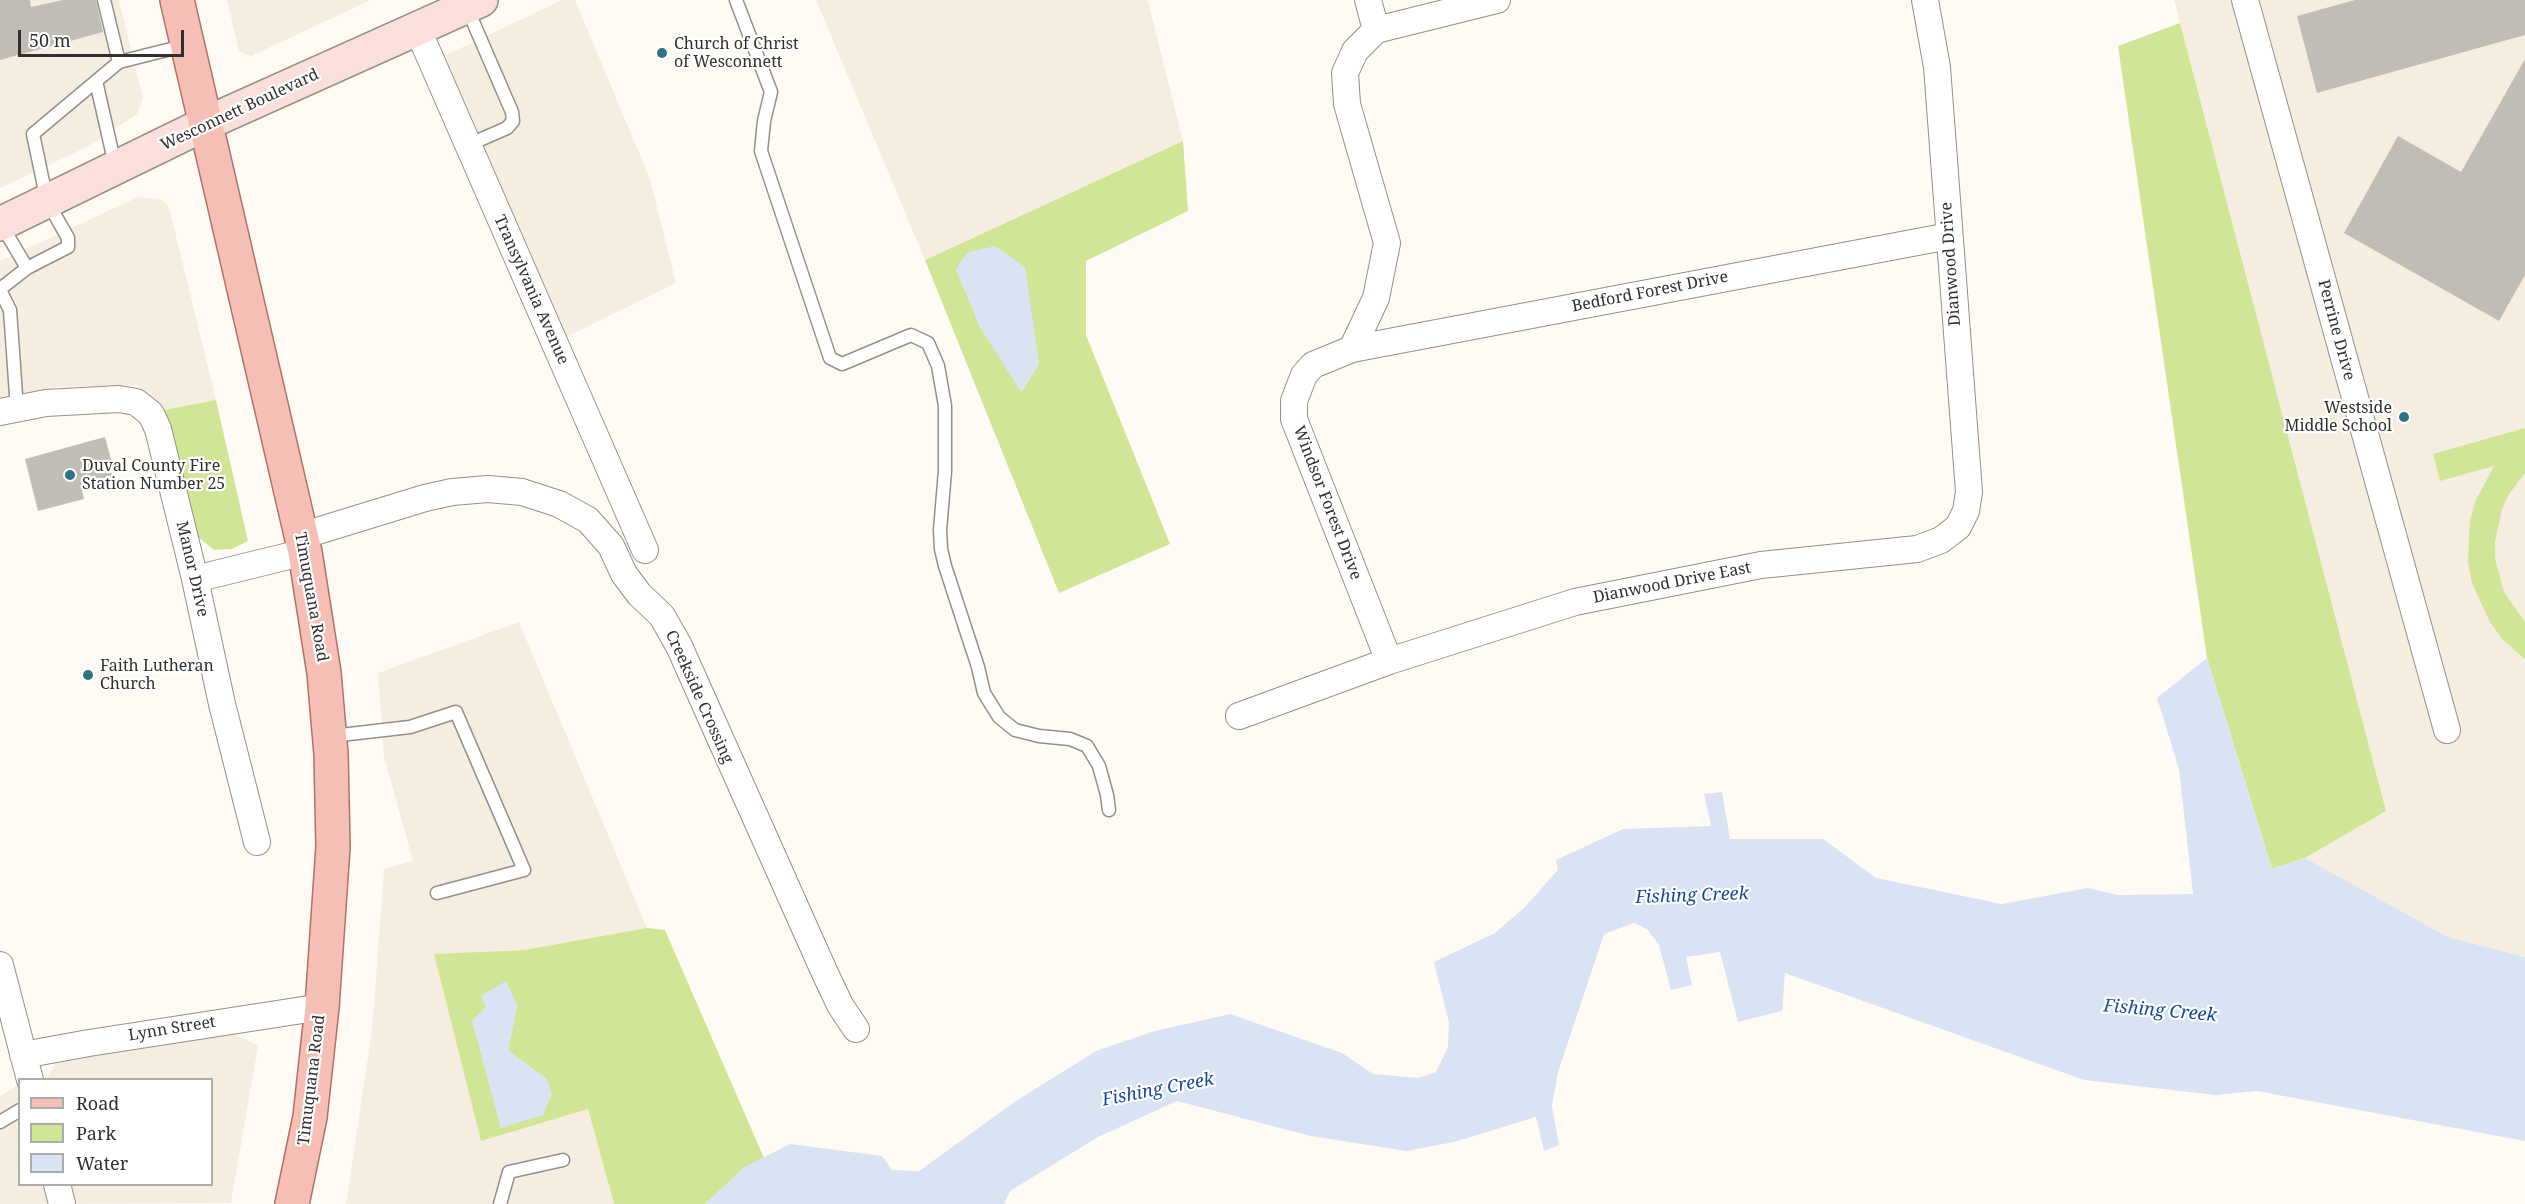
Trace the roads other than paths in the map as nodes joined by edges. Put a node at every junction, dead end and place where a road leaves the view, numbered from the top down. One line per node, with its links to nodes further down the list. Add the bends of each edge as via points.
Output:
1 (104, 0): 12 (lane)
2 (177, 0): 11 (main road, Timuquana Road)
3 (736, 0): 32 (lane, via 771,92 761,151 830,358 842,364 910,335 928,343 938,366 945,406 941,549 984,693 999,717 1015,730 1088,746 1099,766)
4 (1368, 0): 10 (street)
5 (1497, 0): 10 (street)
6 (1925, 0): 19 (street, Dianwood Drive, via 1937,67)
7 (2245, 0): 30 (street, Perrine Drive)
8 (474, 4): 9 (street, Wesconnett Boulevard); 15 (lane, via 513,122)
9 (418, 30): 14 (street, Wesconnett Boulevard); 15 (street, Transylvania Avenue)
10 (1376, 30): 22 (street, via 1355,51 1345,73 1347,104 1387,243 1376,298)
11 (188, 45): 12 (lane); 14 (main road, Timuquana Road)
12 (119, 62): 13 (lane)
13 (96, 81): 16 (lane); 17 (lane, via 33,134)
14 (207, 123): 16 (street, Wesconnett Boulevard); 25 (main road, Timuquana Road)
15 (468, 145): 26 (street, Transylvania Avenue)
16 (116, 168): 17 (street, Wesconnett Boulevard)
17 (47, 201): 18 (street, Wesconnett Boulevard); 20 (lane, via 68,238 68,247)
18 (0, 224): 20 (lane)
19 (1949, 236): 22 (street, Bedford Forest Drive); 24 (street, Dianwood Drive, via 1969,492)
20 (27, 268): 21 (lane)
21 (0, 290): 23 (lane, via 10,310)
22 (1352, 349): 28 (street, Windsor Forest Drive, via 1313,364 1294,401 1294,419)
23 (8, 410): 27 (street, Manor Drive, via 46,403 119,399 136,402 151,414)
24 (1958, 527): 28 (street, Dianwood Drive East, via 1941,540 1917,549 1761,565 1575,602)
25 (303, 544): 27 (street, Creekside Crossing); 31 (main road, Timuquana Road); 38 (street, Creekside Crossing, via 425,498 452,492 522,492 559,504 588,520 611,546 639,594 663,616 679,646 824,971)
26 (645, 550)
27 (195, 579): 33 (street, Manor Drive)
28 (1389, 661): 29 (street, Dianwood Drive East)
29 (1239, 716)
30 (2447, 730)
31 (330, 737): 34 (lane, via 410,727 456,712 524,870); 36 (main road, Timuquana Road, via 333,847)
32 (1109, 810)
33 (257, 842)
34 (437, 893)
35 (0, 965): 37 (street)
36 (322, 1007): 39 (street, Lynn Street, via 100,1041); 45 (main road, Timuquana Road, via 310,1117)
37 (7, 1021): 39 (street)
38 (856, 1029)
39 (27, 1067)
40 (18, 1111): 41 (lane)
41 (0, 1122)
42 (563, 1160): 46 (lane, via 509,1172)
43 (57, 1186): 44 (street)
44 (62, 1204)
45 (292, 1204)
46 (500, 1204)

